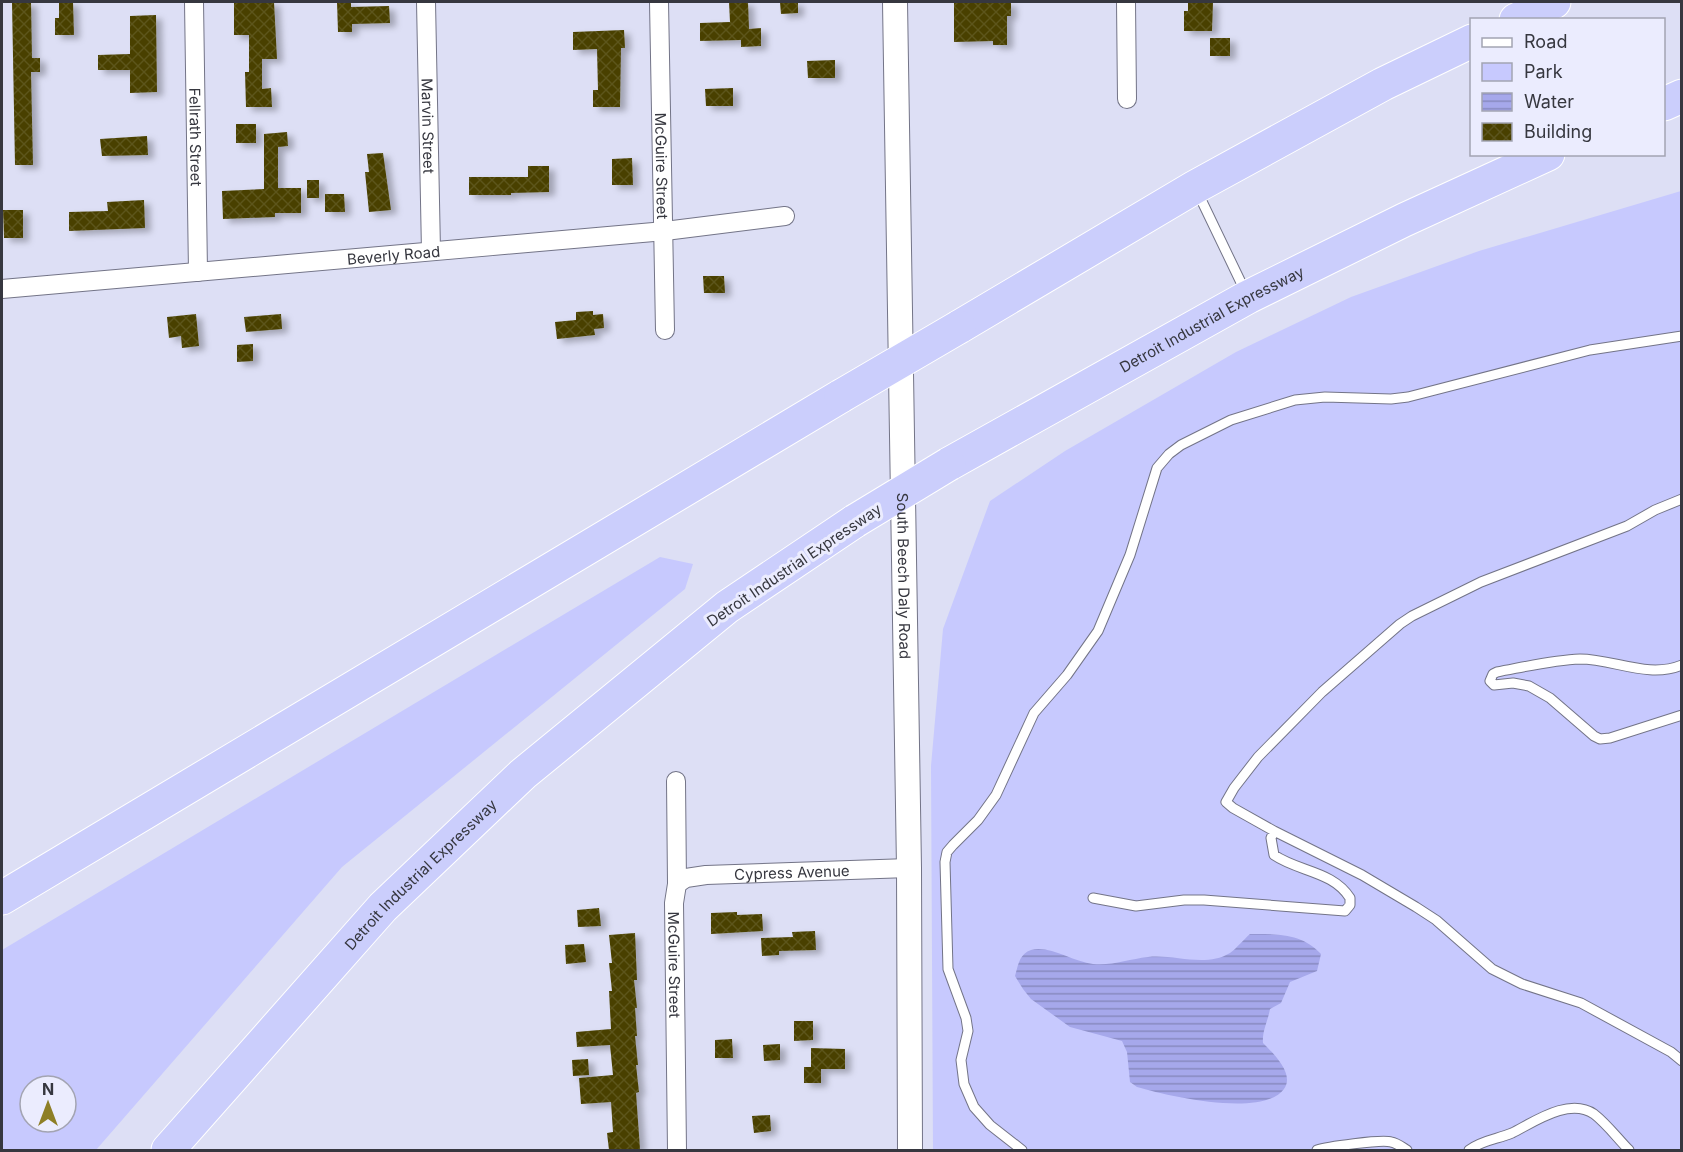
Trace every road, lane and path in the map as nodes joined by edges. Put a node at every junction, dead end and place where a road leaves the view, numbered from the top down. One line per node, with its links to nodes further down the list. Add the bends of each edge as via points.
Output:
1 (194, 2): 17 (street, Fellrath Street)
2 (426, 2): 16 (street, Marvin Street)
3 (659, 2): 15 (street, McGuire Street)
4 (895, 2): 27 (street, South Beech Daly Road)
5 (1126, 2): 10 (street)
6 (1554, 2): 7 (highway)
7 (1520, 18)
8 (1470, 42): 13 (highway, via 1383,84)
9 (1682, 96): 11 (highway)
10 (1127, 99)
11 (1665, 104)
12 (1544, 156): 19 (highway, Detroit Industrial Expressway)
13 (1195, 186): 19 (lane); 29 (highway, bridge)
14 (785, 216): 15 (street, Beverly Road)
15 (665, 231): 16 (street, Beverly Road); 20 (street, McGuire Street)
16 (431, 252): 17 (street, Beverly Road)
17 (198, 272): 18 (street, Beverly Road)
18 (2, 289)
19 (1248, 297): 32 (highway, Detroit Industrial Expressway, bridge, via 949,464 727,607 523,774 383,907)
20 (665, 330)
21 (1682, 336): 35 (lane, via 1590,350 1408,397 1294,400 1231,420 1169,454 1157,468 1130,555 1098,631 1034,713 996,795 978,820 952,845 945,862 948,969 968,1031 961,1060 964,1083 974,1107)
22 (1682, 499): 26 (lane, via 1627,526 1481,582 1400,624 1322,692 1258,757 1234,788 1226,802)
23 (1682, 665): 24 (lane, via 1642,670 1578,659 1497,672 1490,681 1494,685 1521,683 1535,690 1600,739)
24 (1682, 715)
25 (676, 781): 28 (street, McGuire Street)
26 (1274, 831): 30 (lane, via 1270,838 1274,855 1338,884 1350,898 1345,911 1194,900 1136,906); 31 (lane, via 1416,907 1492,969 1522,984 1581,1003)
27 (909, 868): 28 (street, Cypress Avenue, via 705,876 686,878); 34 (street, South Beech Daly Road)
28 (677, 884): 33 (street, McGuire Street)
29 (2, 898)
30 (1094, 898)
31 (1682, 1061)
32 (168, 1150)
33 (677, 1150)
34 (910, 1150)
35 (1022, 1150)
36 (1317, 1150): 37 (lane, via 1384,1140)
37 (1407, 1150)
38 (1469, 1150): 39 (lane, via 1551,1114 1572,1109 1593,1114)
39 (1629, 1150)

